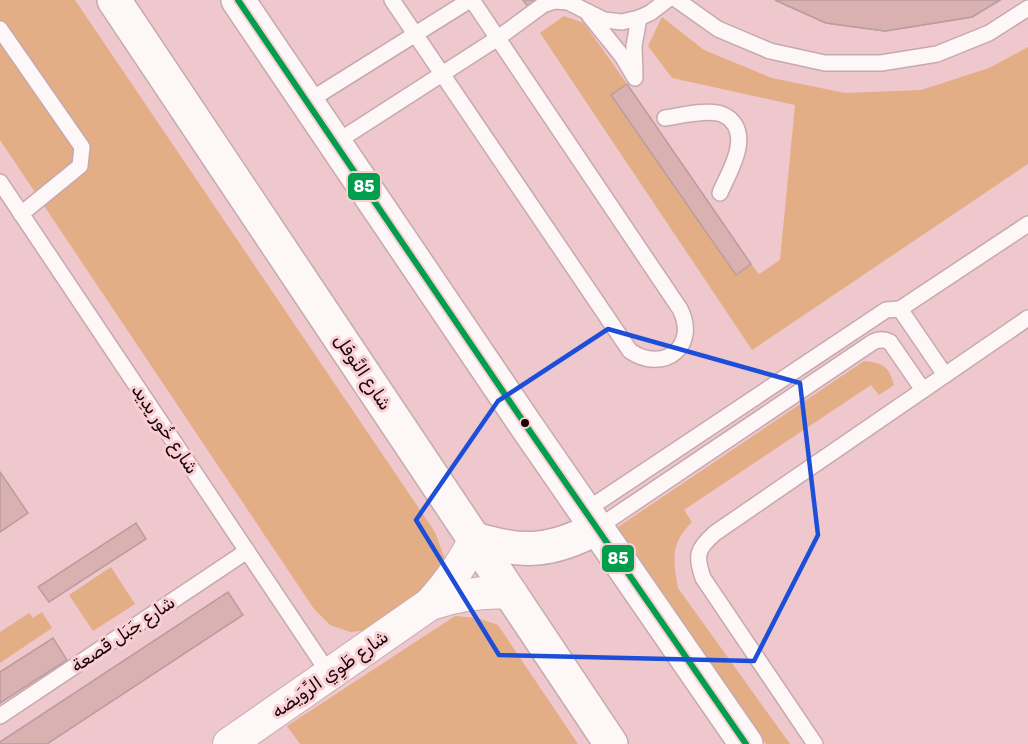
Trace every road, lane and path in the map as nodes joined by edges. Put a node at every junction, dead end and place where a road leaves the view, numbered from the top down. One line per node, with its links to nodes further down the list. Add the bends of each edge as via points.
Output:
1 (114, 0): 28 (street, شارع النَّوفَل)
2 (238, 0): 14 (street)
3 (392, 0): 11 (lane)
4 (471, 0): 11 (lane); 12 (lane)
5 (667, 0): 9 (lane)
6 (677, 0): 7 (lane, via 718,29 770,51 825,63 881,63 937,54 989,33)
7 (1028, 8)
8 (588, 13): 9 (lane, via 622,22); 9 (lane, via 635,78 634,46); 12 (lane, via 568,2 555,1 543,5)
9 (639, 18)
10 (0, 29): 19 (lane, via 82,147 80,166)
11 (415, 34): 13 (lane); 14 (lane)
12 (498, 38): 13 (lane); 13 (lane, via 685,318 684,340 670,356 649,360 630,351)
13 (442, 74): 16 (lane)
14 (307, 102): 16 (street)
15 (665, 118): 18 (lane, via 716,112 734,122 739,131 739,146)
16 (334, 143): 27 (street)
17 (0, 182): 19 (lane, شارع خُور يِدِيد)
18 (720, 193)
19 (21, 214): 29 (lane, شارع خُور يِدِيد)
20 (1028, 224): 21 (lane)
21 (900, 309): 23 (lane); 25 (lane, via 882,312)
22 (1028, 318): 23 (lane)
23 (945, 375): 24 (lane)
24 (923, 390): 26 (lane, via 895,346 878,339); 37 (lane, via 716,533 699,553 703,578)
25 (738, 409): 26 (lane); 27 (lane)
26 (749, 425): 27 (lane)
27 (591, 519): 28 (street, via 578,538 537,549 516,549); 36 (street)
28 (475, 539): 30 (street, شارع النَّوفَل); 31 (street, شارع طَوِي الرِّوَيضه, via 456,573)
29 (246, 551): 32 (lane, شارع خُور يِدِيد); 33 (lane, شارع جَبَل قَصعة)
30 (511, 593): 31 (street, شارع طَوِي الرِّوَيضه, via 471,593); 35 (street, شارع النَّوفَل)
31 (430, 604): 32 (street, شارع طَوِي الرِّوَيضه)
32 (330, 675): 34 (street, شارع طَوِي الرِّوَيضه)
33 (0, 716)
34 (229, 744)
35 (611, 744)
36 (746, 744)
37 (815, 744)

